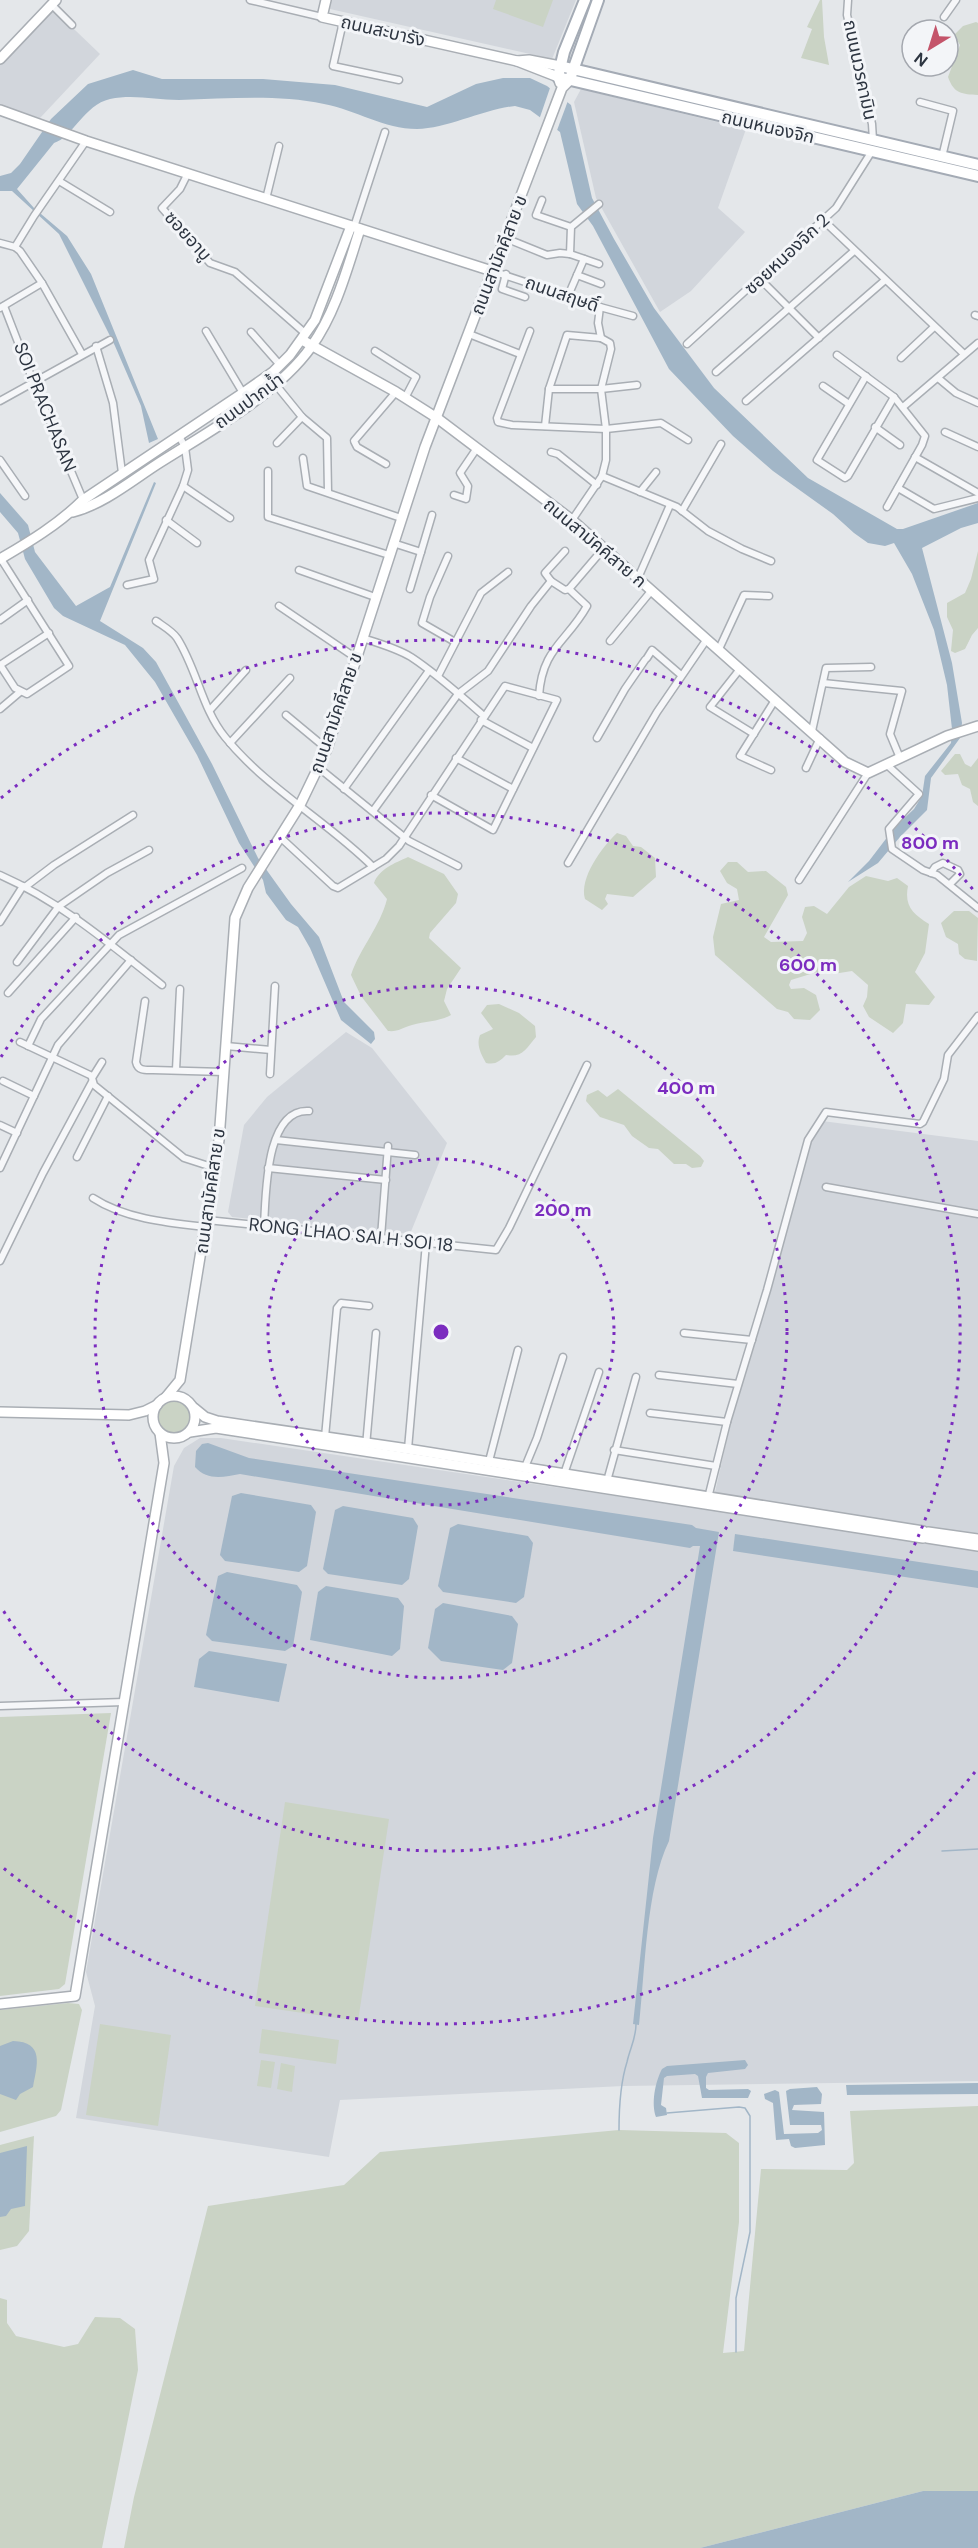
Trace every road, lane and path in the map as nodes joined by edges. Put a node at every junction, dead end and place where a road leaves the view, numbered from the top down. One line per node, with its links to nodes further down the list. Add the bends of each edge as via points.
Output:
1 (250, 0): 8 (street, ถนนสะบารัง)
2 (326, 0): 8 (street)
3 (585, 0): 13 (main road)
4 (598, 0): 15 (main road)
5 (848, 0): 24 (street, ถนนนวรคามิน, via 847,15 872,124)
6 (956, 0): 9 (street)
7 (54, 2): 11 (street); 12 (street)
8 (322, 17): 10 (street, ถนนสะบารัง)
9 (944, 17)
10 (343, 22): 13 (street, ถนนสะบารัง); 14 (street, via 333,66)
11 (72, 25)
12 (0, 59)
13 (559, 71): 15 (main road, ถนนหนองจิก)
14 (399, 80)
15 (566, 82): 17 (main road, ถนนหนองจิก); 19 (main road, ถนนหนองจิก); 38 (street, ถนนสามัคคีสาย ข)
16 (920, 102): 26 (street, via 953,111)
17 (723, 104): 19 (main road); 20 (main road, ถนนหนองจิก)
18 (0, 110): 22 (street)
19 (720, 116): 20 (main road, ถนนหนองจิก)
20 (752, 118): 24 (main road, ถนนหนองจิก)
21 (386, 132): 36 (street)
22 (86, 141): 28 (street); 30 (street)
23 (279, 146): 31 (street)
24 (872, 146): 25 (main road, ถนนหนองจิก); 35 (street, ซอยหนองจิก 2, via 849,191)
25 (904, 153): 26 (main road, ถนนหนองจิก); 29 (main road, ถนนหนองจิก)
26 (942, 157): 27 (main road, ถนนหนองจิก)
27 (978, 165)
28 (188, 172): 31 (street); 63 (street, ซอยอาบู, via 180,189 162,208 210,263 235,272)
29 (978, 176)
30 (59, 181): 34 (street); 40 (street)
31 (266, 199): 36 (street)
32 (542, 200): 37 (street, via 536,215)
33 (599, 204): 37 (street)
34 (110, 212)
35 (823, 220): 41 (street); 48 (street, ซอยหนองจิก 2)
36 (355, 227): 45 (street); 63 (street, ถนนปากน้ำ); 69 (street, ถนนปากน้ำ, via 333,308)
37 (571, 227): 42 (street)
38 (505, 238): 42 (street, via 547,255); 45 (street, ถนนสามัคคีสาย ข)
39 (0, 243): 40 (street)
40 (15, 247): 50 (street)
41 (854, 251): 49 (street); 56 (street)
42 (570, 255): 43 (street)
43 (584, 259): 44 (street); 47 (street)
44 (599, 264)
45 (492, 271): 46 (street, ถนนสฤษดิ์); 62 (street, ถนนสามัคคีสาย ข)
46 (506, 274): 52 (street, ถนนสฤษดิ์); 53 (street, via 502,289)
47 (577, 275): 51 (street); 52 (street)
48 (760, 279): 56 (street); 68 (street, ซอยหนองจิก 2)
49 (884, 281): 58 (street); 65 (street)
50 (42, 284): 54 (street); 72 (street)
51 (601, 284)
52 (568, 296): 55 (street, ถนนสฤษดิ์)
53 (525, 297)
54 (2, 307): 81 (street, SOI PRACHASAN)
55 (600, 307): 57 (street, ถนนสฤษดิ์); 64 (street)
56 (790, 308): 65 (street); 78 (street)
57 (633, 316)
58 (934, 327): 74 (street); 76 (street)
59 (206, 331): 87 (street)
60 (530, 331): 73 (street)
61 (251, 332): 77 (street)
62 (469, 334): 73 (street); 96 (street, ถนนสามัคคีสาย ข)
63 (304, 337): 69 (street, ถนนสามัคคีสาย ก); 77 (street, ถนนปากน้ำ)
64 (601, 338): 85 (street, via 567,335); 86 (street, via 610,343 611,349)
65 (819, 338): 91 (street)
66 (110, 340): 70 (street)
67 (978, 343): 74 (street)
68 (687, 344)
69 (312, 345): 82 (street, ถนนปากน้ำ); 88 (street, ถนนสามัคคีสาย ก)
70 (96, 346): 72 (street); 116 (street, via 113,403)
71 (375, 351): 88 (street, via 416,377)
72 (82, 354): 81 (street)
73 (520, 354): 97 (street, via 498,422)
74 (964, 354): 80 (street)
75 (837, 355): 79 (street)
76 (901, 358)
77 (280, 365): 87 (street, ถนนปากน้ำ)
78 (716, 372)
79 (866, 376): 89 (street); 93 (street)
80 (938, 378): 92 (street, via 956,393); 94 (street)
81 (33, 381): 90 (street); 127 (street, SOI PRACHASAN)
82 (276, 385): 95 (street); 106 (street, ถนนปากน้ำ)
83 (637, 385): 86 (street)
84 (823, 386): 93 (street)
85 (549, 389): 86 (street); 97 (street)
86 (601, 389): 99 (street)
87 (243, 393): 101 (street, ถนนปากน้ำ)
88 (400, 395): 96 (street, ถนนสามัคคีสาย ก); 113 (street, via 354,441 357,447)
89 (894, 397): 94 (street); 98 (street)
90 (0, 401)
91 (746, 402)
92 (978, 403)
93 (849, 404): 98 (street, via 817,460 845,478)
94 (903, 407): 110 (street, via 925,436)
95 (302, 417): 103 (street); 121 (street, via 329,442)
96 (437, 418): 108 (street, ถนนสามัคคีสาย ก); 133 (street, ถนนสามัคคีสาย ข)
97 (545, 426): 99 (street)
98 (875, 427): 105 (street)
99 (606, 429): 102 (street, via 661,423); 117 (street)
100 (945, 432): 107 (street)
101 (179, 436): 106 (street); 116 (street, ถนนปากน้ำ)
102 (688, 440)
103 (277, 443)
104 (721, 444): 130 (street)
105 (900, 446)
106 (185, 447): 119 (street, via 188,470); 127 (street, ถนนปากน้ำ)
107 (978, 447)
108 (477, 448): 124 (street, via 460,473 468,486 466,499); 135 (street, ถนนสามัคคีสาย ก)
109 (551, 452): 118 (street)
110 (915, 457): 120 (street); 123 (street)
111 (303, 458): 121 (street, via 307,486)
112 (0, 460): 125 (street)
113 (386, 464)
114 (268, 471): 141 (street, via 268,517)
115 (656, 472): 122 (street)
116 (122, 473): 127 (street, ถนนปากน้ำ)
117 (602, 476): 118 (street); 122 (street)
118 (597, 485): 135 (street)
119 (183, 486): 132 (street); 134 (street)
120 (898, 488): 126 (street, via 934,509); 129 (street)
121 (328, 492): 133 (street)
122 (640, 492): 128 (street)
123 (978, 493)
124 (454, 495)
125 (25, 496)
126 (978, 498)
127 (85, 504): 143 (street, ถนนปากน้ำ)
128 (670, 505): 130 (street); 147 (street)
129 (887, 507)
130 (682, 511): 144 (street, via 716,536)
131 (432, 515): 140 (street)
132 (230, 518)
133 (401, 518): 137 (street, ถนนสามัคคีสาย ข)
134 (166, 520): 136 (street); 149 (street, via 148,560 154,579)
135 (572, 520): 138 (street, ถนนสามัคคีสาย ก)
136 (196, 543)
137 (392, 543): 140 (street); 141 (street, ถนนสามัคคีสาย ข)
138 (604, 548): 147 (street, ถนนสามัคคีสาย ก); 150 (street)
139 (565, 551): 148 (street, via 544,573)
140 (421, 552): 151 (street)
141 (389, 555): 154 (street, ถนนสามัคคีสาย ข)
142 (448, 556): 163 (street, via 422,623)
143 (0, 559): 155 (street)
144 (771, 561)
145 (299, 570): 154 (street)
146 (508, 572): 163 (street, via 481,593)
147 (638, 578): 152 (street, ถนนสามัคคีสาย ก)
148 (551, 581): 150 (street, via 565,590); 176 (street, via 488,671)
149 (127, 585)
150 (569, 588): 177 (street, via 587,606 543,666)
151 (410, 589)
152 (652, 590): 161 (street, ถนนสามัคคีสาย ก); 162 (street)
153 (769, 596): 164 (street, via 744,595)
154 (375, 597): 160 (street, ถนนสามัคคีสาย ข)
155 (28, 600): 157 (street); 159 (street)
156 (279, 606): 165 (street)
157 (0, 620)
158 (156, 621): 180 (street, via 177,638)
159 (49, 633): 166 (street); 175 (street, via 69,668 27,694)
160 (362, 638): 165 (street, ถนนสามัคคีสาย ข); 170 (street, via 410,656)
161 (706, 639): 164 (street, ถนนสามัคคีสาย ก); 171 (street)
162 (610, 640)
163 (455, 642): 172 (street)
164 (719, 650): 168 (street, ถนนสามัคคีสาย ก)
165 (356, 658): 188 (street, ถนนสามัคคีสาย ข)
166 (0, 665): 175 (street)
167 (871, 667): 174 (street, via 826,668)
168 (741, 669): 178 (street, ถนนสามัคคีสาย ก); 184 (street, via 710,707)
169 (246, 670): 180 (street)
170 (428, 672): 172 (street); 197 (street)
171 (681, 675): 186 (street, via 652,650); 206 (street)
172 (438, 676): 176 (street)
173 (290, 678): 187 (street)
174 (823, 683): 185 (street); 191 (street, via 902,691 890,734)
175 (20, 692): 179 (street)
176 (458, 694): 182 (street); 201 (street)
177 (539, 696): 182 (street, via 505,686); 189 (street, via 557,700)
178 (775, 700): 184 (street); 185 (street, ถนนสามัคคีสาย ก)
179 (0, 709)
180 (210, 710): 187 (street)
181 (286, 715): 188 (street)
182 (482, 718): 189 (street); 190 (street)
183 (978, 726): 191 (street)
184 (754, 734): 195 (street, via 740,756)
185 (816, 735): 194 (street); 196 (street, ถนนสามัคคีสาย ก, via 845,762)
186 (597, 738)
187 (230, 743): 200 (street)
188 (327, 748): 193 (street, ถนนสามัคคีสาย ข)
189 (533, 748): 198 (street)
190 (456, 758): 198 (street); 199 (street)
191 (900, 758): 192 (street)
192 (886, 764): 196 (street); 210 (street, via 919,794 891,825 892,849)
193 (319, 768): 197 (street); 200 (street, ถนนสามัคคีสาย ข)
194 (806, 768)
195 (771, 770)
196 (868, 772): 212 (street)
197 (344, 789): 201 (street)
198 (513, 789): 199 (street, via 493,830)
199 (431, 795): 204 (street)
200 (300, 805): 203 (street, ถนนสามัคคีสาย ข); 208 (street)
201 (373, 811): 204 (street)
202 (133, 815): 214 (street)
203 (280, 837): 208 (street, via 335,887); 230 (street, ถนนสามัคคีสาย ข, via 241,901 235,918)
204 (404, 838): 207 (street); 208 (street, via 394,852)
205 (149, 850): 215 (street)
206 (568, 863)
207 (458, 866)
208 (373, 867)
209 (242, 868): 219 (street, via 126,930)
210 (932, 873): 213 (street); 213 (street, via 943,863 953,867 960,874)
211 (0, 875): 214 (street)
212 (799, 880)
213 (950, 884): 216 (street)
214 (24, 886): 215 (street); 218 (street)
215 (59, 906): 217 (street); 221 (street)
216 (978, 908)
217 (76, 917): 219 (street); 225 (street)
218 (0, 922)
219 (110, 944): 220 (street); 229 (street, via 41,1019)
220 (131, 960): 222 (street); 232 (street, via 62,1039)
221 (17, 962)
222 (162, 985)
223 (274, 986): 231 (street)
224 (180, 989): 235 (street)
225 (8, 993)
226 (145, 1001): 235 (street, via 136,1065 141,1069)
227 (978, 1016): 264 (street, via 948,1055 944,1079 920,1124 831,1111 823,1114 808,1140)
228 (20, 1042): 229 (street)
229 (28, 1046): 232 (street)
230 (226, 1046): 231 (street); 236 (street, ถนนสามัคคีสาย ข)
231 (271, 1050): 237 (street)
232 (53, 1058): 238 (street); 240 (street)
233 (102, 1062): 238 (street)
234 (587, 1065): 259 (street, RONG LHAO SAI H SOI 18, via 496,1250)
235 (176, 1070): 236 (street)
236 (224, 1072): 250 (street, ถนนสามัคคีสาย ข)
237 (270, 1074)
238 (92, 1079): 241 (street); 260 (street)
239 (3, 1081): 240 (street)
240 (34, 1096): 244 (street)
241 (108, 1096): 248 (street); 250 (street, via 184,1158)
242 (309, 1111): 245 (street, via 293,1114)
243 (0, 1125): 244 (street)
244 (17, 1132): 249 (street)
245 (276, 1140): 246 (street); 251 (street)
246 (388, 1149): 247 (street); 252 (street)
247 (415, 1155)
248 (77, 1157)
249 (0, 1168)
250 (215, 1168): 256 (street, ถนนสามัคคีสาย ข)
251 (268, 1168): 252 (street); 257 (street)
252 (386, 1180): 258 (street)
253 (826, 1187): 255 (street)
254 (93, 1197): 256 (street, RONG LHAO SAI H SOI 18, via 102,1204 168,1223)
255 (978, 1214)
256 (206, 1224): 257 (street, RONG LHAO SAI H SOI 18); 270 (street, ถนนสามัคคีสาย ข)
257 (264, 1225): 258 (street, RONG LHAO SAI H SOI 18)
258 (381, 1237): 259 (street, RONG LHAO SAI H SOI 18)
259 (426, 1243): 283 (street)
260 (0, 1261)
261 (369, 1306): 281 (street, via 341,1303 337,1308)
262 (376, 1333): 282 (street)
263 (684, 1333): 264 (street)
264 (752, 1340): 271 (street)
265 (518, 1350): 286 (street)
266 (563, 1357): 288 (street)
267 (599, 1372): 289 (street)
268 (659, 1375): 271 (street)
269 (636, 1377): 284 (street)
270 (180, 1380): 272 (street, ถนนสามัคคีสาย ข); 274 (street)
271 (738, 1384): 278 (street)
272 (166, 1398): 273 (street); 274 (street, via 179,1396)
273 (157, 1405): 277 (street); 279 (street, via 153,1415)
274 (192, 1405): 280 (street, via 196,1421); 281 (street, via 205,1417 217,1421)
275 (0, 1412): 277 (street)
276 (650, 1413): 278 (street)
277 (129, 1415): 279 (street)
278 (727, 1422): 287 (street)
279 (158, 1430): 280 (street, via 170,1438); 285 (street)
280 (186, 1435): 282 (street, via 216,1428); 285 (street)
281 (325, 1437): 282 (street)
282 (366, 1447): 283 (street); 286 (street)
283 (408, 1449): 286 (street)
284 (614, 1450): 287 (street); 290 (street)
285 (164, 1463): 295 (street)
286 (488, 1466): 288 (street); 291 (street)
287 (716, 1466): 291 (street)
288 (525, 1467): 289 (street)
289 (564, 1474): 290 (street)
290 (607, 1481): 291 (street)
291 (708, 1501): 292 (street)
292 (925, 1535): 293 (street); 294 (street)
293 (978, 1539)
294 (978, 1546)
295 (124, 1702): 296 (street); 297 (street, via 75,1995)
296 (0, 1706)
297 (0, 2004)

